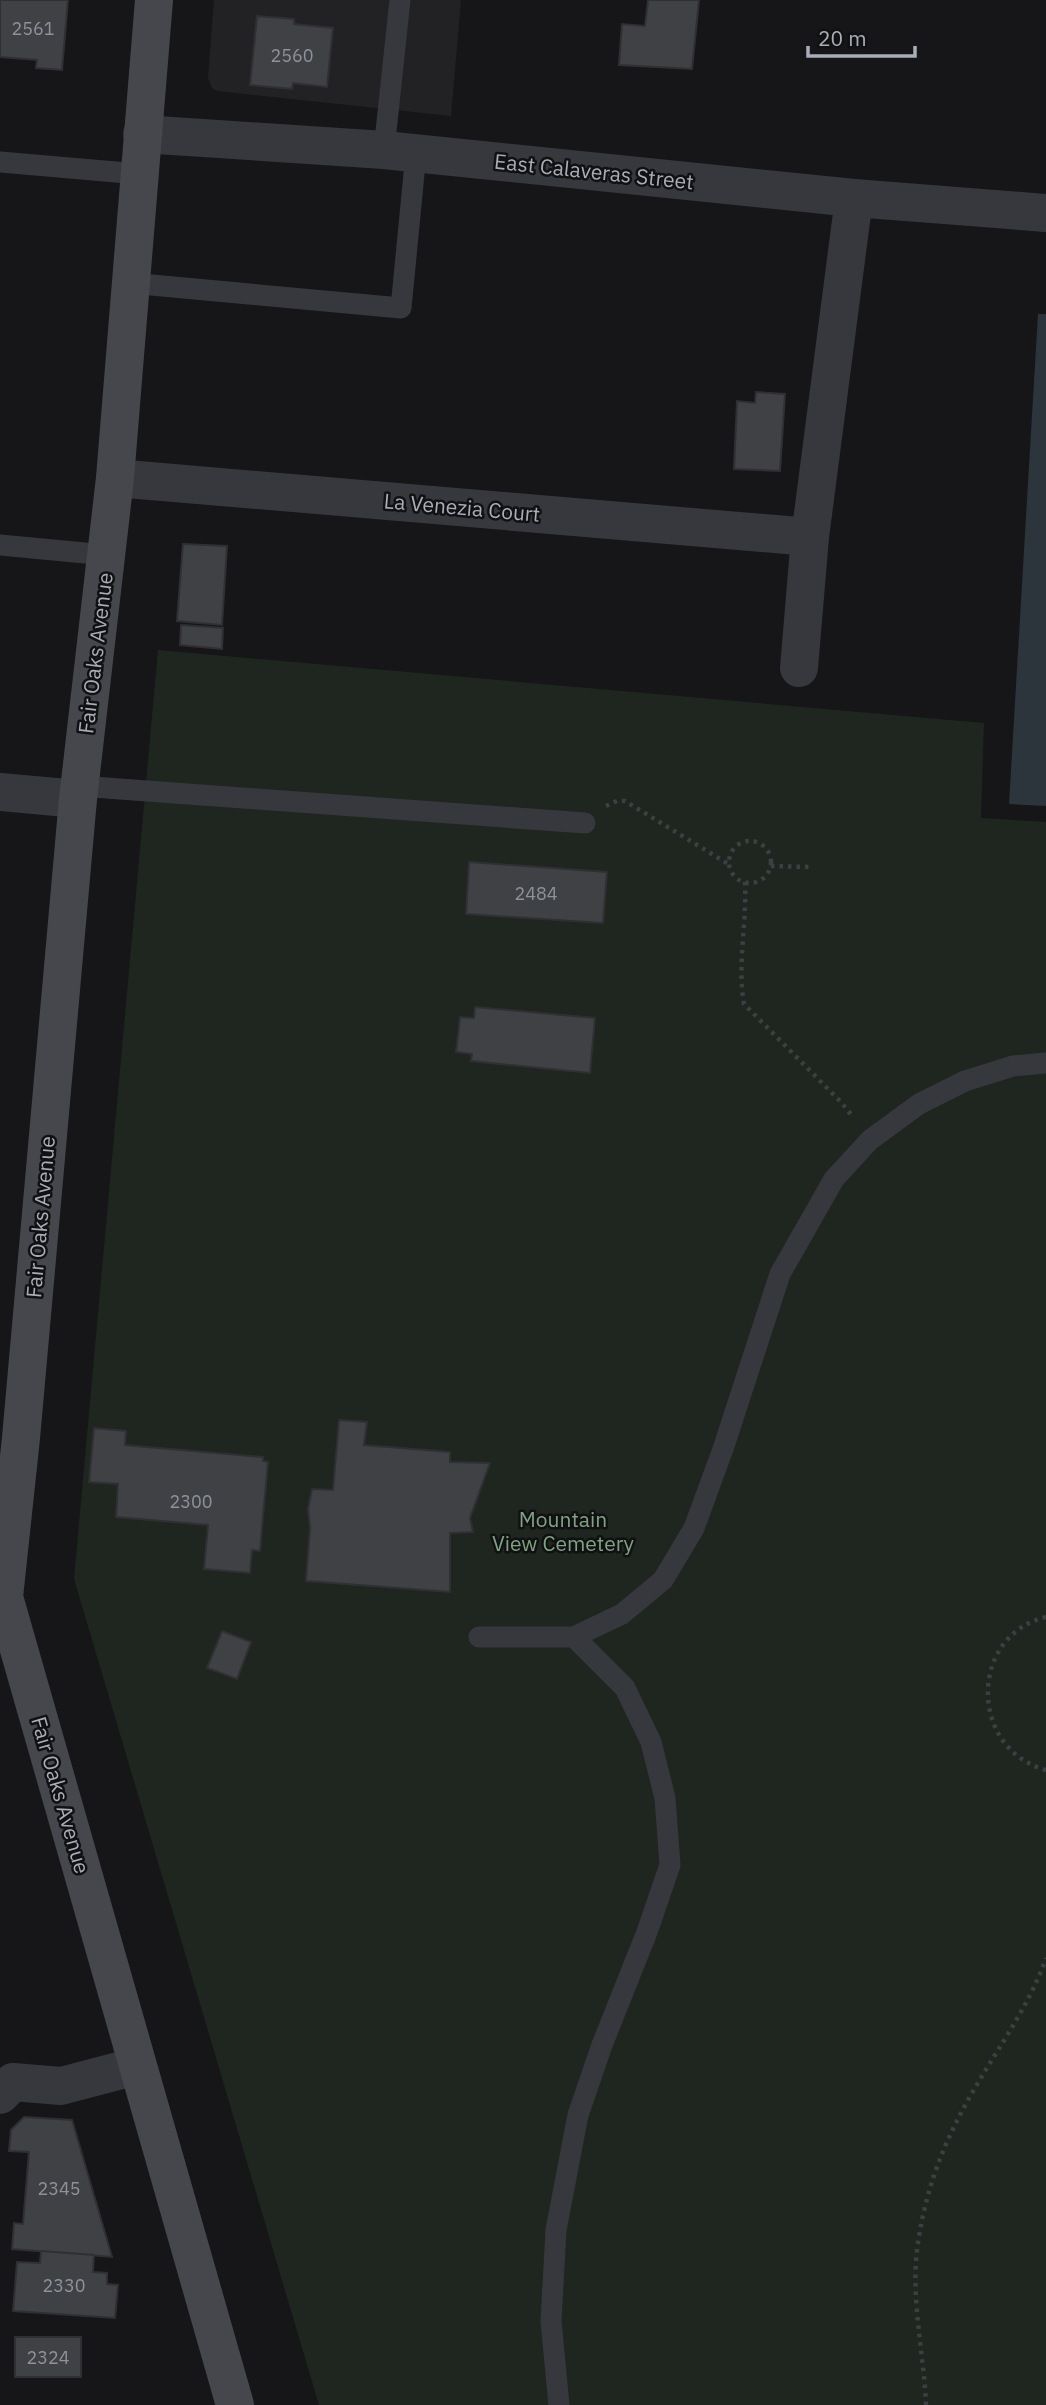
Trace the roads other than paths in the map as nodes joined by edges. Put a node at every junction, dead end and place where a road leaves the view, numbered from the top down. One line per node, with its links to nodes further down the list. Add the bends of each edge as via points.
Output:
1 (154, 0): 3 (main road, Fair Oaks Avenue)
2 (400, 0): 4 (lane)
3 (142, 134): 4 (street, East Calaveras Street); 6 (main road, Fair Oaks Avenue)
4 (400, 152): 7 (street, East Calaveras Street); 9 (lane, via 401,308)
5 (0, 162): 6 (lane)
6 (139, 174): 9 (main road, Fair Oaks Avenue)
7 (854, 198): 8 (street, East Calaveras Street); 11 (street)
8 (1046, 214)
9 (130, 283): 10 (main road, Fair Oaks Avenue)
10 (115, 478): 11 (street, La Venezia Court); 13 (main road, Fair Oaks Avenue)
11 (810, 537): 14 (street)
12 (0, 545): 13 (lane)
13 (106, 555): 16 (main road, Fair Oaks Avenue)
14 (799, 668)
15 (0, 792): 16 (street)
16 (79, 792): 17 (lane); 19 (main road, Fair Oaks Avenue, via 21,1438)
17 (585, 823)
18 (1046, 1063): 21 (lane, via 1013,1066 965,1081 919,1104 870,1140 834,1179 780,1274 694,1528 663,1580 622,1614)
19 (2, 1597): 22 (main road, Fair Oaks Avenue)
20 (479, 1637): 21 (lane)
21 (575, 1637): 25 (lane, via 625,1688 651,1742 665,1798 670,1865 578,2115 556,2230 551,2321)
22 (137, 2066): 23 (street, via 61,2086 13,2082); 24 (main road, Fair Oaks Avenue)
23 (0, 2095)
24 (235, 2405)
25 (559, 2405)

